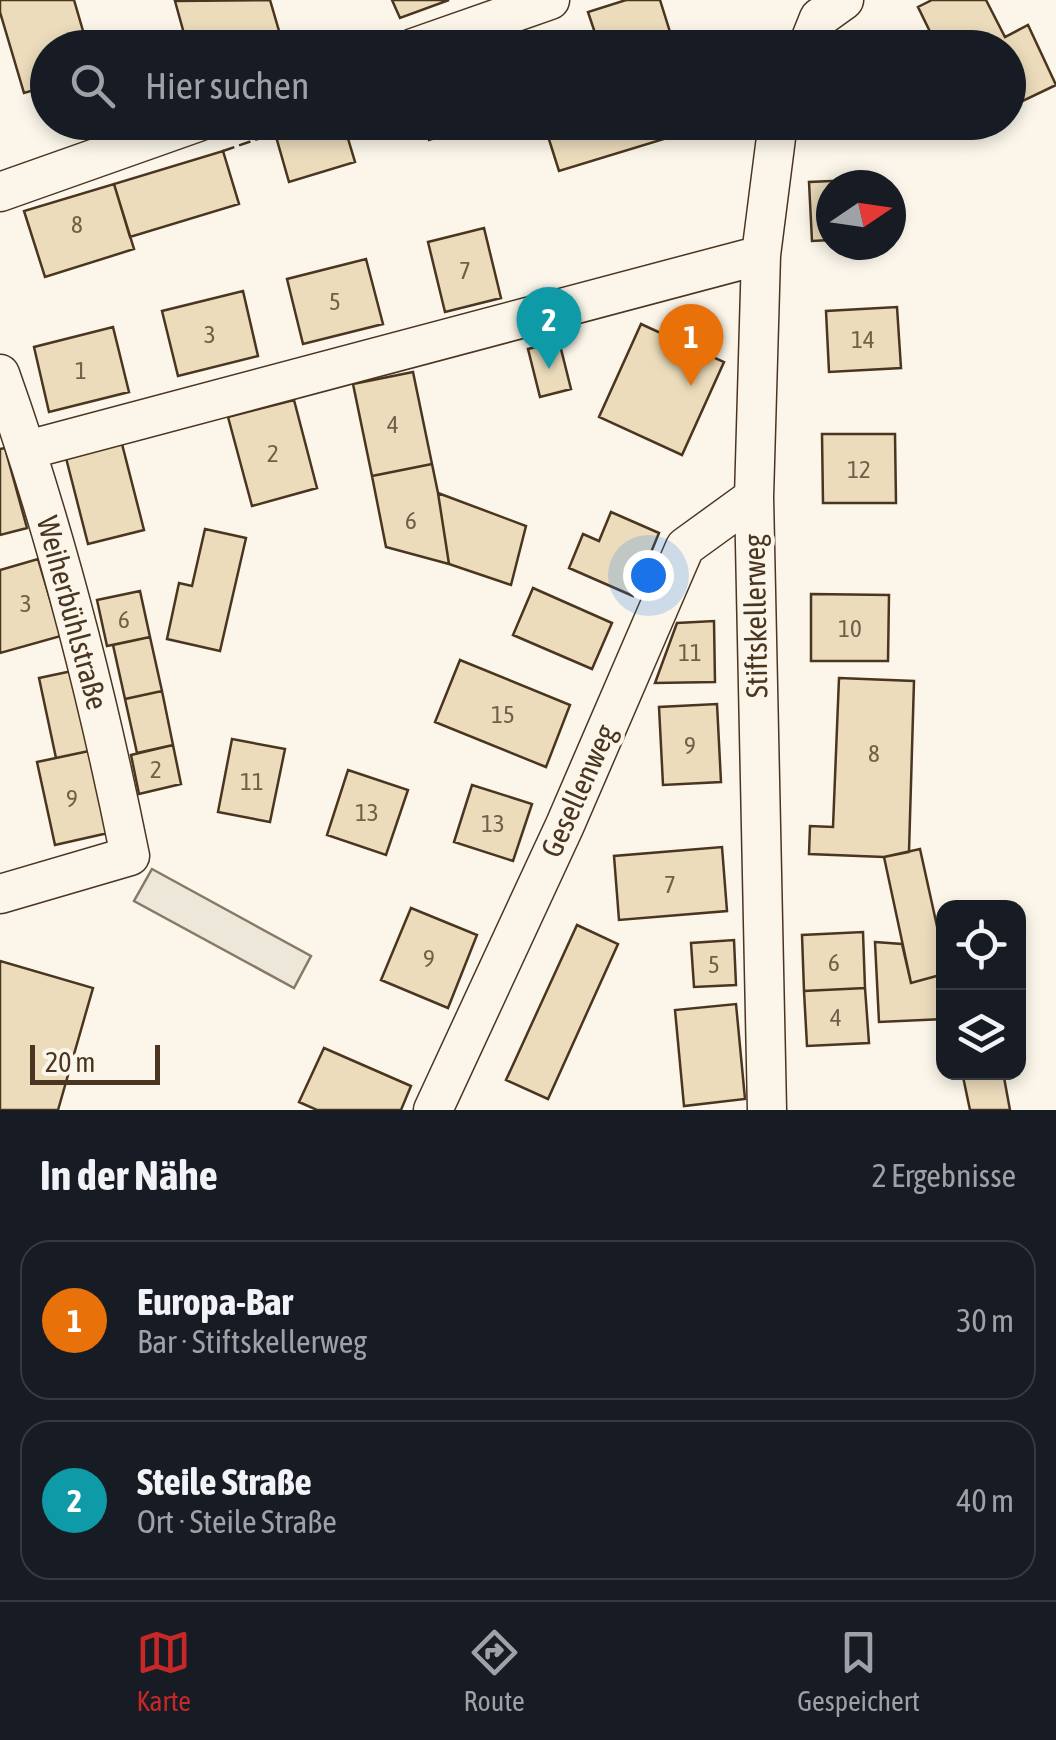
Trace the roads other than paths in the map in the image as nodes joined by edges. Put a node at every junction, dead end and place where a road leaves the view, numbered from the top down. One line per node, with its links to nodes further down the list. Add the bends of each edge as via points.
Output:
1 (550, 0): 2 (street)
2 (465, 30)
3 (147, 140): 5 (street)
4 (776, 140): 6 (street, Stiftskellerweg)
5 (0, 192)
6 (761, 255): 8 (street); 9 (street, Stiftskellerweg)
7 (0, 374): 8 (street, Weiherbühlstraße)
8 (27, 450): 10 (street, Weiherbühlstraße, via 80,632 130,856)
9 (754, 497): 11 (street, Gesellenweg, via 685,547); 12 (street, Stiftskellerweg)
10 (0, 894)
11 (434, 1110)
12 (767, 1110)

